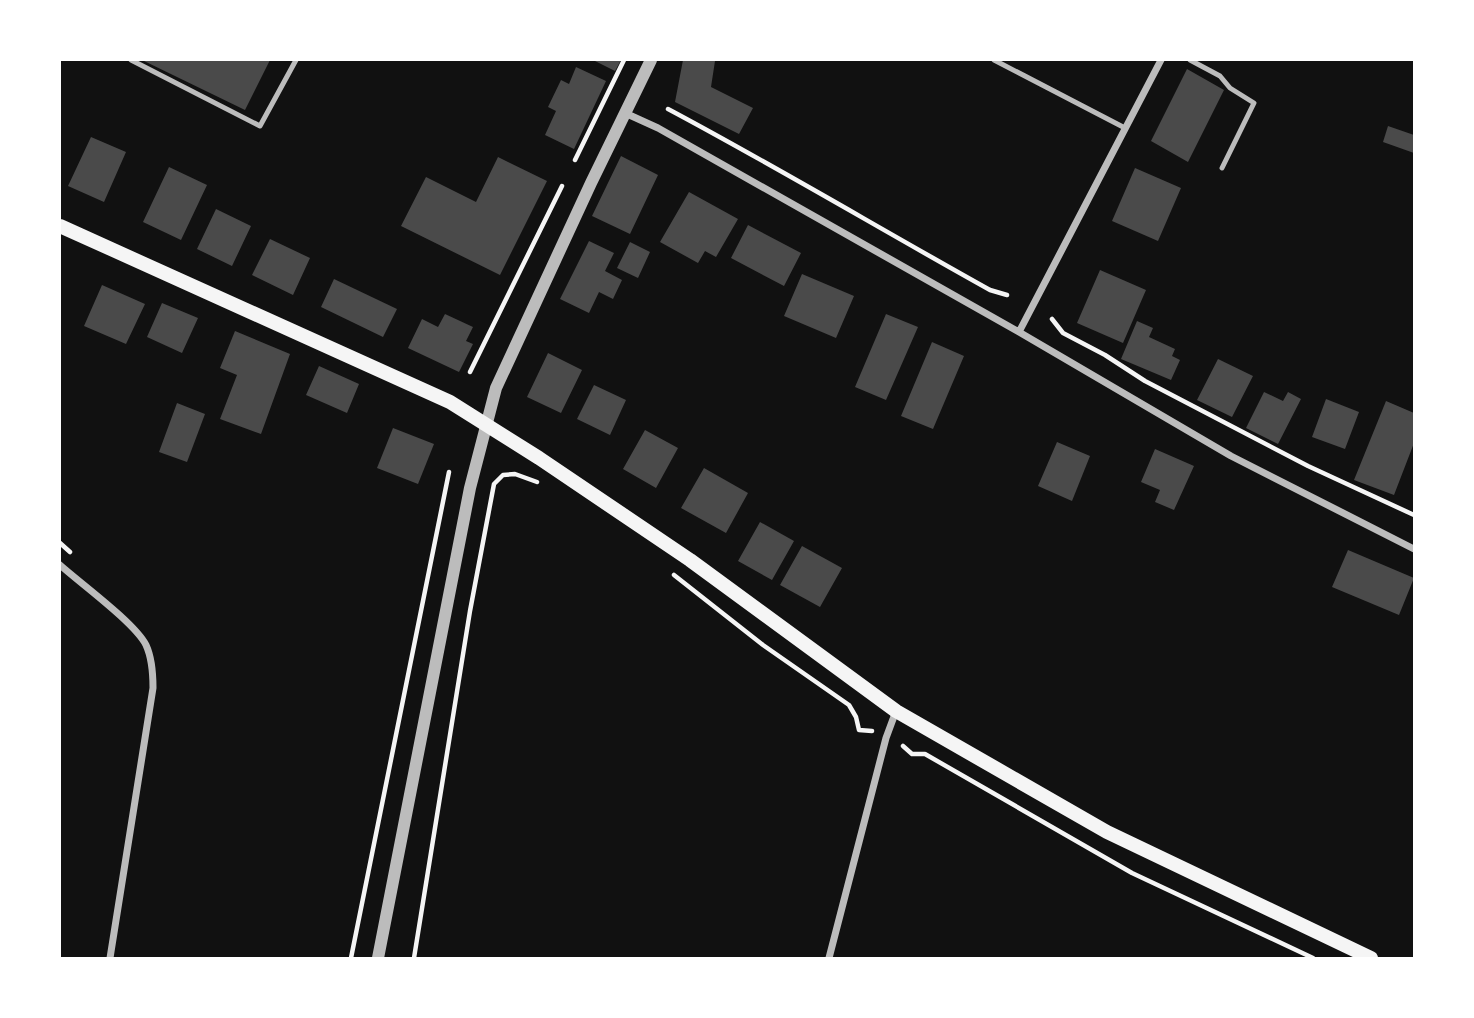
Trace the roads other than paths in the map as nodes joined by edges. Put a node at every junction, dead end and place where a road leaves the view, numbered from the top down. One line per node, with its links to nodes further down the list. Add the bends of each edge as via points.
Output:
1 (131, 60): 2 (lane, via 260,126)
2 (296, 60)
3 (651, 60): 7 (street)
4 (994, 60): 8 (lane)
5 (1161, 60): 8 (street)
6 (1190, 60): 9 (lane, via 1254,103)
7 (625, 113): 11 (street); 12 (street, via 500,378)
8 (1125, 128): 11 (street)
9 (1222, 168)
10 (60, 226): 12 (main road, via 392,374)
11 (1019, 332): 13 (street, via 1231,456)
12 (486, 424): 15 (main road, via 690,560); 17 (street)
13 (1415, 549)
14 (60, 565): 16 (street, via 138,632 153,671)
15 (896, 711): 18 (street); 19 (main road, via 1107,832)
16 (110, 958)
17 (378, 958)
18 (830, 958)
19 (1371, 958)

